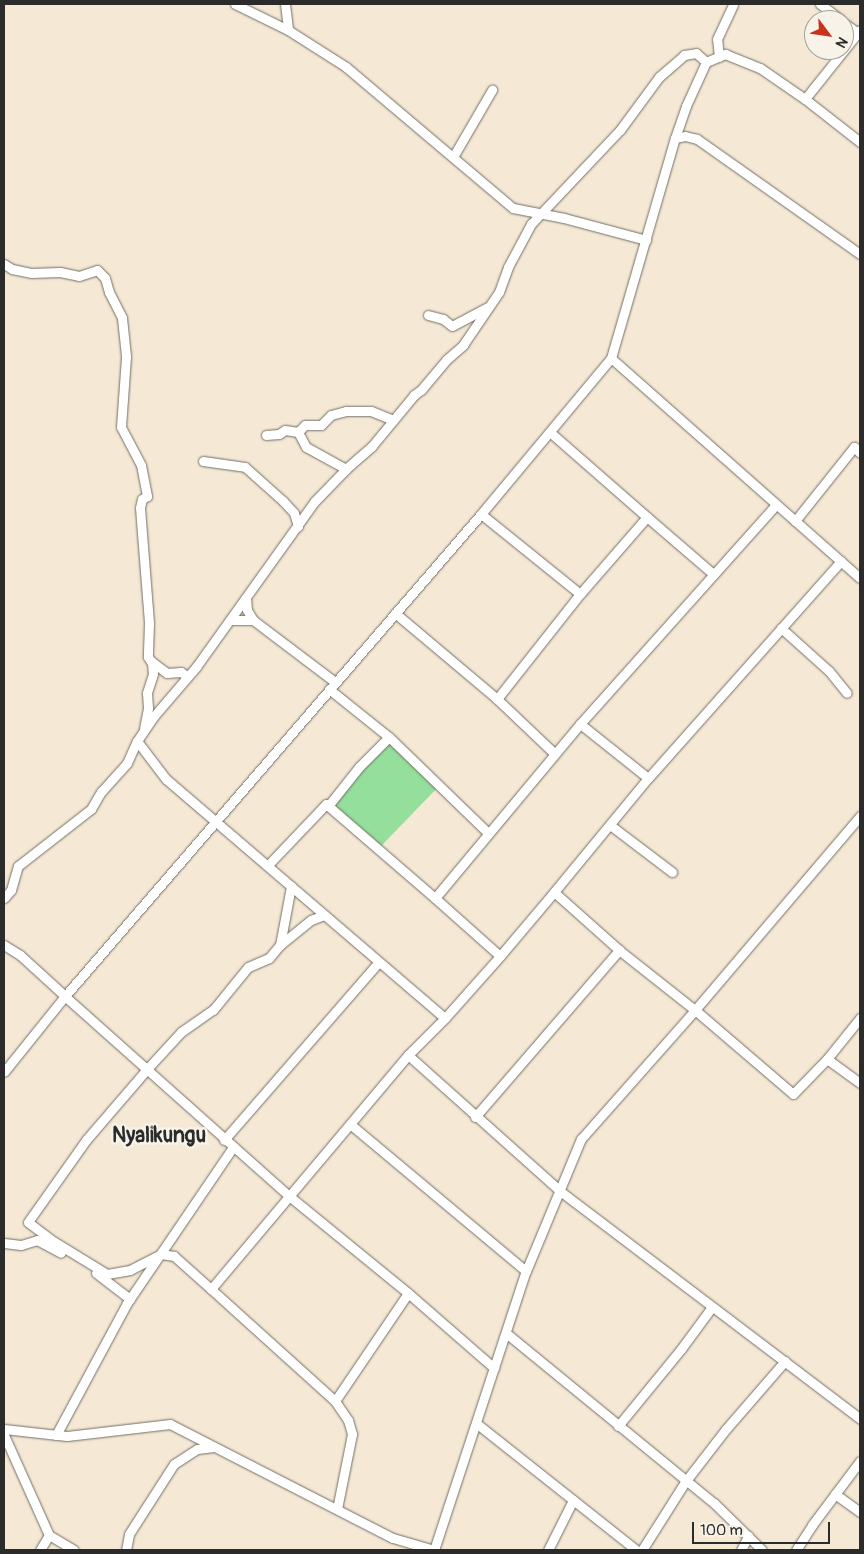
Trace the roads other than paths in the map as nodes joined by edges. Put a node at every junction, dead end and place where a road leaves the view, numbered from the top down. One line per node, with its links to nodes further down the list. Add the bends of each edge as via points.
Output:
1 (235, 4): 4 (street)
2 (285, 4): 4 (street)
3 (733, 4): 6 (street, via 717,39)
4 (288, 30): 12 (street, via 346,67)
5 (859, 32): 9 (street)
6 (719, 57): 7 (street); 9 (street, via 725,54 760,68)
7 (706, 62): 10 (street); 13 (street, via 696,53 684,56 659,77 620,130)
8 (492, 90): 12 (street)
9 (805, 99): 11 (street)
10 (675, 138): 14 (street); 15 (street, via 697,139)
11 (860, 142)
12 (453, 157): 13 (street, via 513,208)
13 (541, 214): 14 (street); 17 (street, via 519,242 499,292)
14 (646, 240): 19 (street)
15 (860, 254)
16 (4, 264): 41 (street, via 31,273 60,272 79,276 97,270 105,278 122,318 126,357 121,427 141,465 148,496 142,499 140,508 149,623 148,657)
17 (490, 305): 18 (street, via 452,326); 20 (street, via 463,345)
18 (428, 314)
19 (611, 358): 22 (street); 27 (street)
20 (393, 420): 21 (street, via 371,411 346,411 331,415 321,425 305,425); 26 (street, via 372,446)
21 (298, 432): 23 (street, via 286,430); 26 (street, via 306,447)
22 (550, 432): 28 (street); 29 (street)
23 (266, 435)
24 (858, 447): 30 (street)
25 (203, 461): 31 (street, via 245,467 294,513)
26 (346, 469): 31 (street, via 315,501)
27 (776, 505): 30 (street); 33 (street)
28 (481, 514): 35 (street); 37 (street)
29 (647, 517): 33 (street); 35 (street)
30 (796, 521): 32 (street)
31 (298, 526): 36 (street)
32 (841, 561): 34 (street); 40 (street)
33 (712, 573): 46 (street)
34 (860, 578)
35 (580, 594): 45 (street)
36 (246, 598): 38 (street); 39 (street, via 246,610)
37 (395, 613): 43 (street); 45 (street)
38 (230, 620): 39 (street); 42 (street)
39 (253, 620): 43 (street)
40 (781, 628): 44 (street, via 829,671); 51 (street)
41 (151, 661): 42 (street, via 167,673 181,672); 47 (street, via 153,674 146,693 148,708)
42 (187, 676): 47 (street)
43 (332, 686): 48 (street); 54 (street)
44 (847, 693)
45 (497, 699): 50 (street)
46 (580, 724): 50 (street); 51 (street)
47 (142, 733): 49 (street)
48 (389, 736): 52 (street); 56 (street)
49 (137, 741): 54 (street, via 166,780); 61 (street, via 127,763 101,792 91,809 18,866 11,890)
50 (554, 752): 56 (street)
51 (648, 778): 55 (street)
52 (328, 806): 57 (street, via 326,804); 62 (street)
53 (860, 816): 70 (street)
54 (215, 821): 57 (street); 69 (street)
55 (610, 825): 58 (street); 60 (street)
56 (488, 833): 62 (street)
57 (268, 865): 59 (street)
58 (672, 872)
59 (291, 886): 63 (street); 65 (street)
60 (554, 892): 66 (street); 67 (street)
61 (4, 898)
62 (435, 898): 67 (street)
63 (324, 915): 65 (street, via 311,920); 68 (street)
64 (4, 945): 69 (street)
65 (280, 945): 75 (street, via 269,958 248,967 213,1010 181,1032)
66 (619, 950): 70 (street); 78 (street)
67 (500, 956): 71 (street)
68 (378, 962): 71 (street); 80 (street)
69 (65, 996): 75 (street); 76 (street)
70 (695, 1010): 74 (street, via 793,1094); 82 (street, via 581,1139)
71 (445, 1018): 73 (street)
72 (860, 1018): 74 (street)
73 (408, 1055): 78 (street); 79 (street)
74 (828, 1059): 77 (street)
75 (147, 1069): 80 (street); 85 (street, via 86,1140 28,1222 107,1274 130,1270)
76 (4, 1072)
77 (860, 1084)
78 (475, 1117): 82 (street)
79 (350, 1124): 83 (street); 86 (street)
80 (224, 1140): 81 (street)
81 (233, 1148): 83 (street); 85 (street)
82 (560, 1191): 86 (street); 90 (street)
83 (288, 1195): 87 (street); 88 (street)
84 (4, 1243): 89 (street, via 21,1245 37,1240 99,1275)
85 (161, 1254): 87 (street, via 174,1256); 89 (street)
86 (526, 1271): 91 (street)
87 (211, 1289): 94 (street)
88 (408, 1293): 93 (street); 94 (street)
89 (130, 1299): 100 (street)
90 (712, 1307): 92 (street); 97 (street)
91 (506, 1333): 93 (street); 97 (street)
92 (785, 1361): 95 (street); 103 (street)
93 (494, 1368): 96 (street)
94 (335, 1401): 106 (street, via 348,1420 352,1434)
95 (860, 1419)
96 (476, 1422): 105 (street); 113 (street)
97 (618, 1426): 103 (street)
98 (4, 1429): 100 (street)
99 (4, 1435): 108 (street)
100 (56, 1435): 101 (street, via 170,1424)
101 (214, 1447): 106 (street); 112 (street, via 197,1449 174,1464 129,1534)
102 (860, 1461): 104 (street)
103 (685, 1482): 109 (street, via 714,1503); 116 (street)
104 (835, 1494): 107 (street); 119 (street)
105 (573, 1500): 114 (street); 115 (street)
106 (337, 1509): 113 (street, via 393,1538)
107 (860, 1512)
108 (49, 1535): 110 (street); 111 (street)
109 (748, 1536): 117 (street); 118 (street)
110 (40, 1550)
111 (74, 1550)
112 (126, 1550)
113 (434, 1550)
114 (548, 1550)
115 (636, 1550)
116 (642, 1550)
117 (741, 1550)
118 (762, 1550)
119 (796, 1550)

